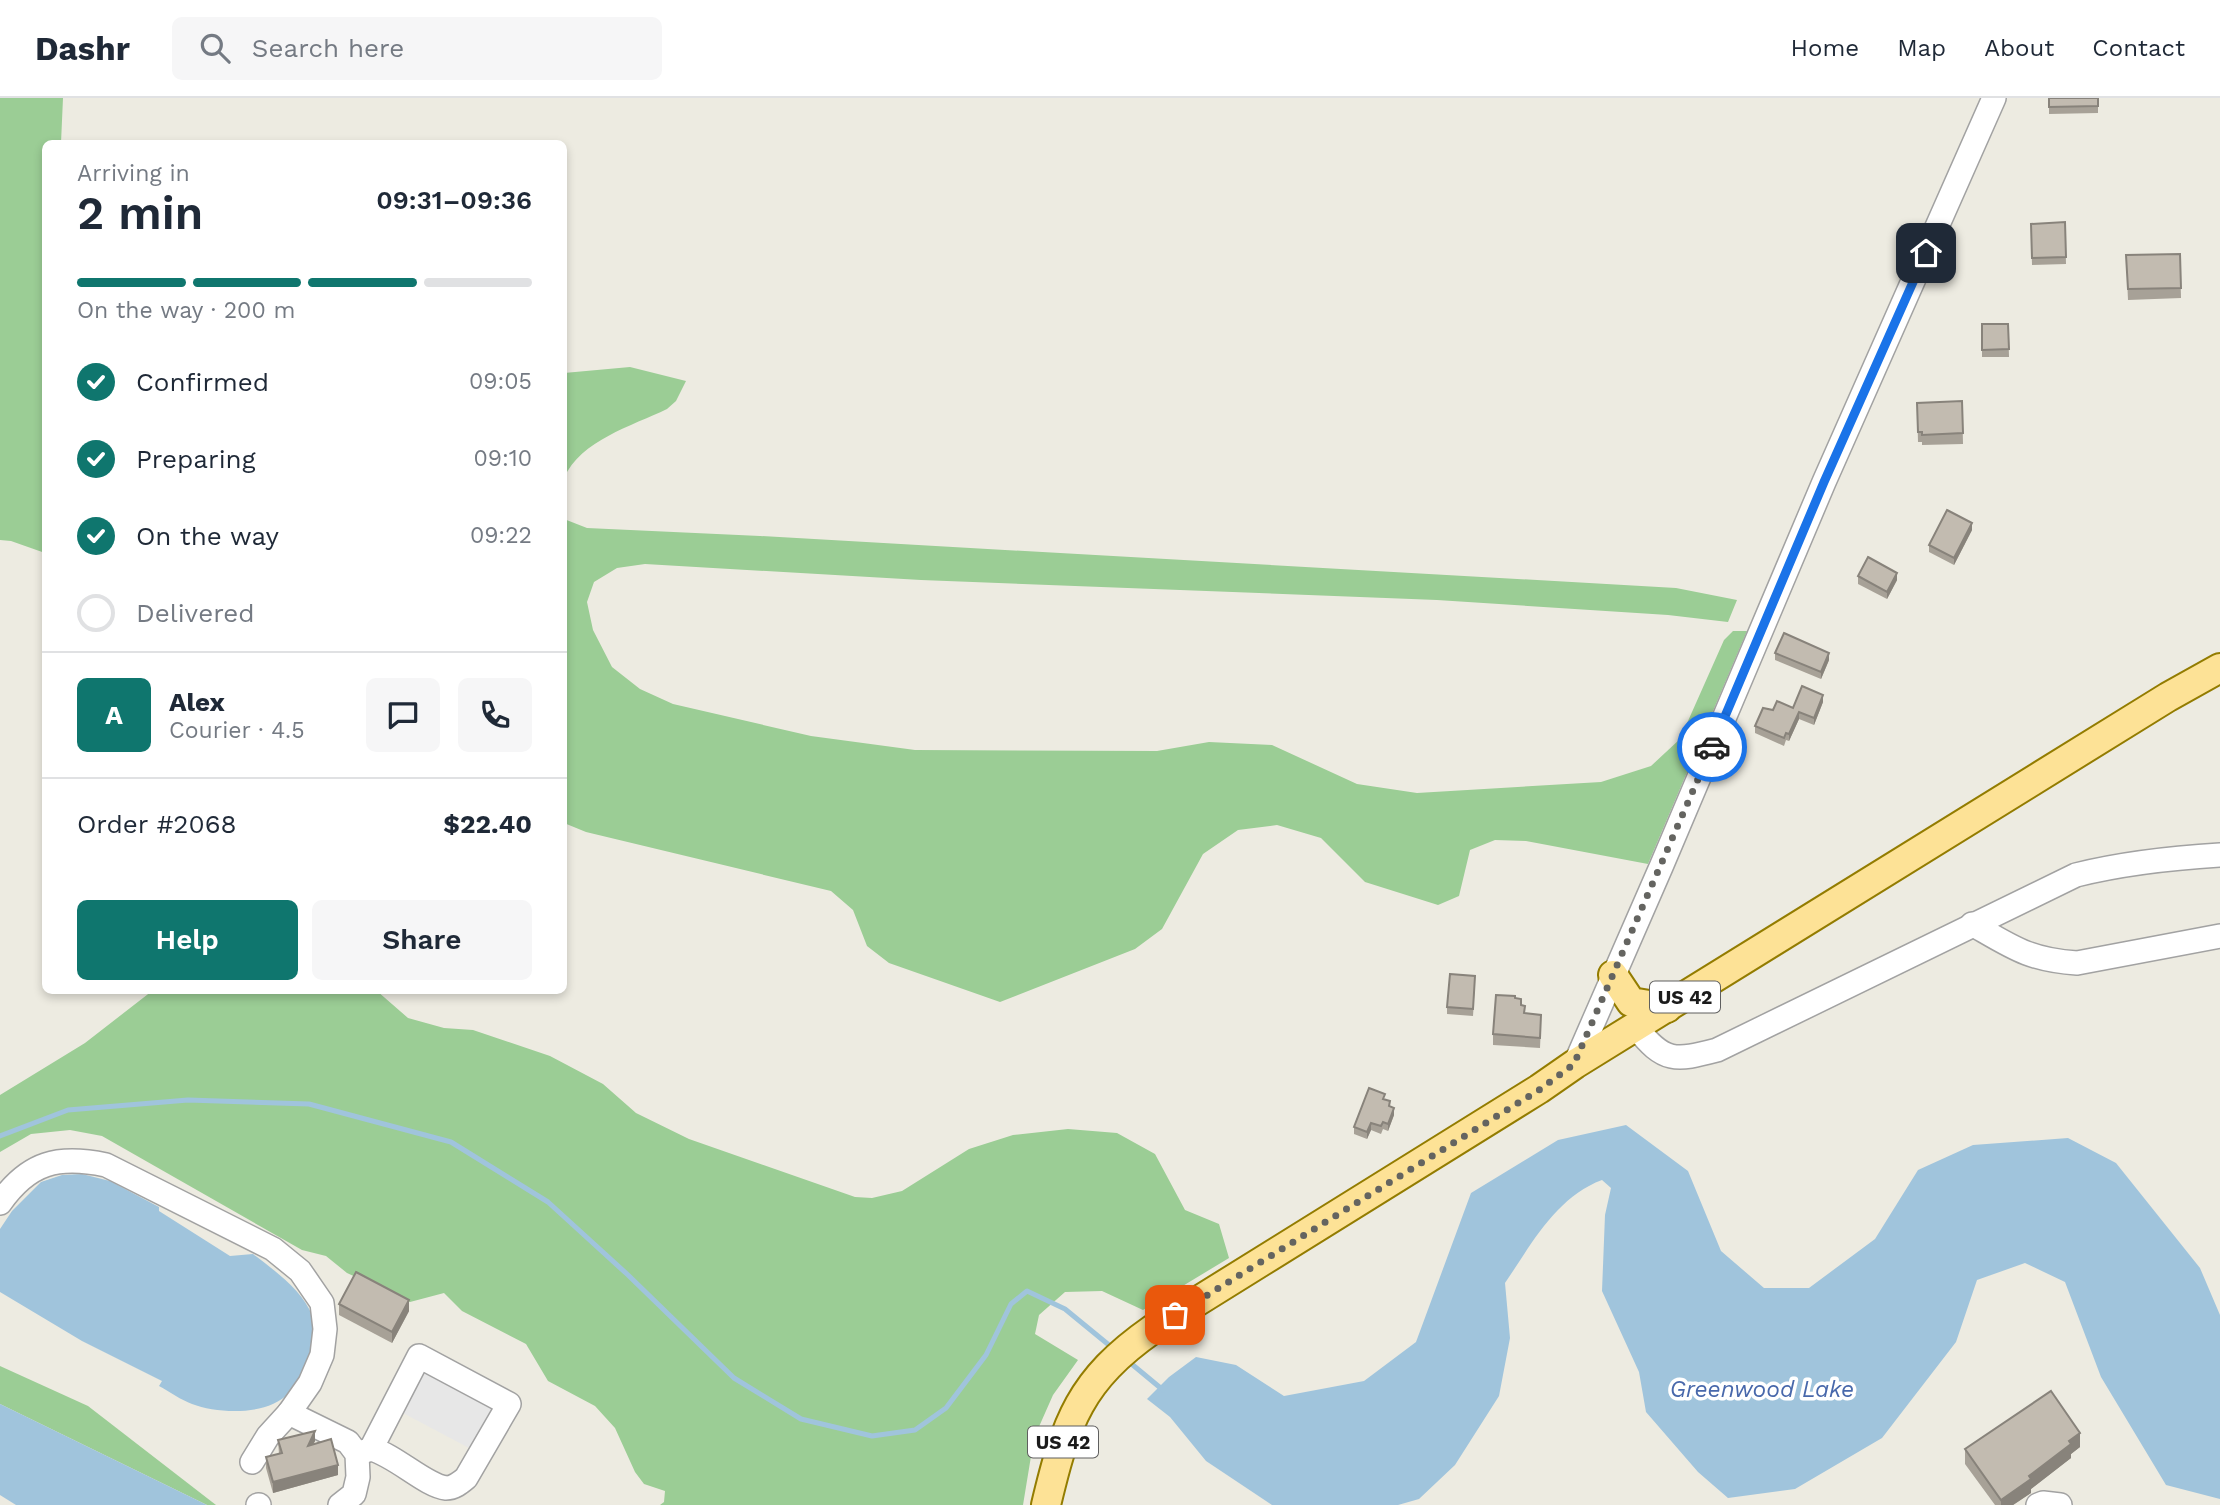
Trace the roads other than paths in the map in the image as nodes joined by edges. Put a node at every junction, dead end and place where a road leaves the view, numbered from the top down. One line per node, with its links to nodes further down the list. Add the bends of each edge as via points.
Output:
1 (1993, 98): 6 (street)
2 (2220, 668): 7 (main road, US 42)
3 (2220, 855): 4 (street, via 2167,858 2076,875)
4 (1972, 924): 5 (street, via 2024,954 2077,963); 8 (street, via 1717,1050 1679,1058 1666,1055 1652,1048)
5 (2220, 936)
6 (1613, 975): 7 (main road, via 1631,1002); 9 (street)
7 (1667, 1008): 8 (main road, US 42)
8 (1636, 1027): 9 (main road, US 42)
9 (1574, 1064): 15 (main road, US 42, via 1126,1348 1093,1384 1066,1432)
10 (0, 1203): 11 (street, via 33,1169 80,1159 106,1165 273,1249 300,1270 322,1303 325,1329 322,1354 310,1382)
11 (289, 1413): 12 (street); 13 (street)
12 (364, 1452): 12 (street, via 419,1356 509,1404 466,1478 457,1485 445,1488 384,1452); 14 (street)
13 (252, 1462)
14 (355, 1502)
15 (1046, 1505)
16 (2038, 1505): 17 (street)
17 (2060, 1505)

